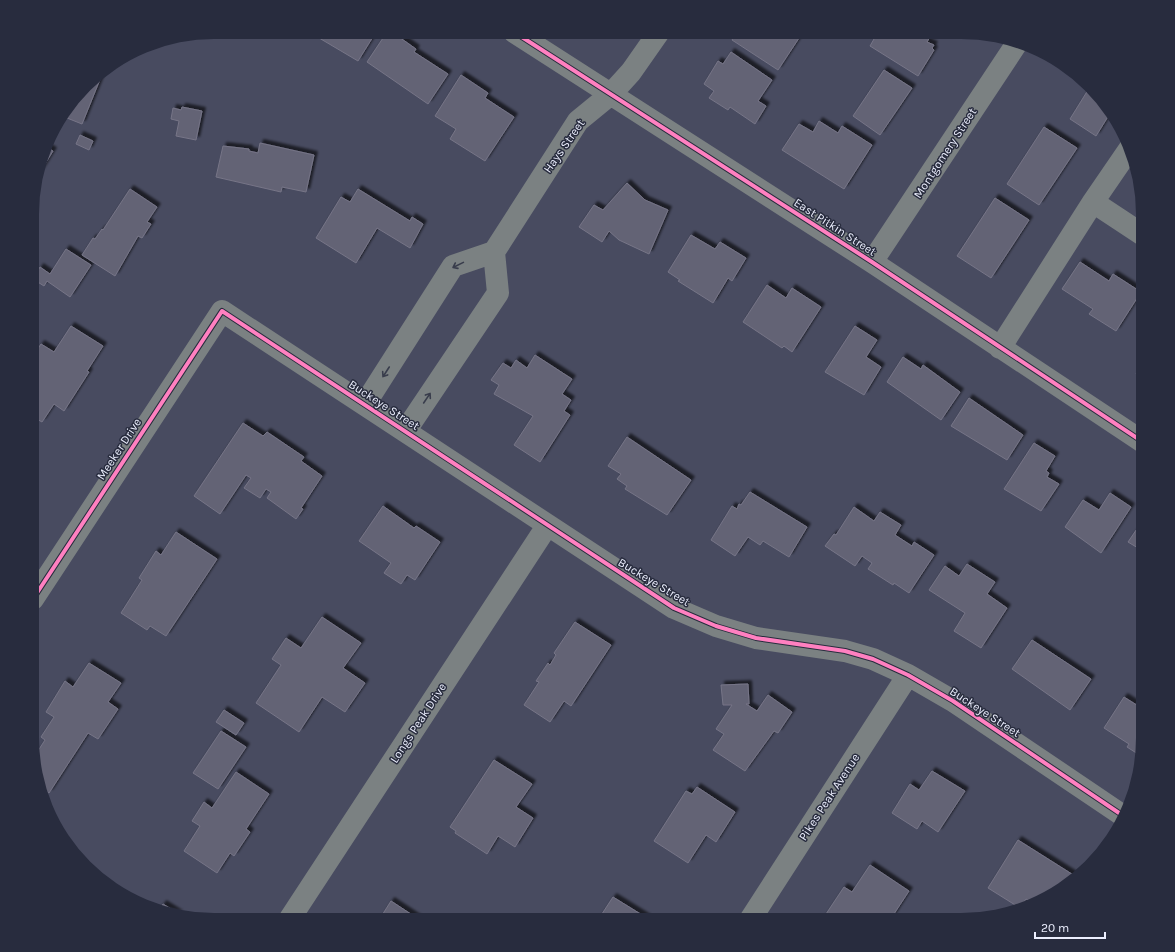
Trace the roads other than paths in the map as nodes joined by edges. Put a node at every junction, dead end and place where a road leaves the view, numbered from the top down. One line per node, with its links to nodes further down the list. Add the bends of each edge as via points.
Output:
1 (525, 39): 4 (street, East Pitkin Street)
2 (654, 39): 4 (street, Hays Street, via 635,68)
3 (1014, 47): 9 (street, Montgomery Street)
4 (611, 94): 8 (street, Hays Street, via 578,121); 9 (street, East Pitkin Street)
5 (1126, 154): 6 (street)
6 (1094, 202): 7 (street); 11 (street)
7 (1136, 230)
8 (494, 252): 12 (street, one-way to 12, via 453,266); 13 (street, one-way to 8, via 498,293)
9 (872, 262): 11 (street, East Pitkin Street)
10 (222, 311): 12 (street, Buckeye Street); 16 (street, Meeker Drive)
11 (1000, 348): 14 (street, East Pitkin Street)
12 (365, 404): 13 (street, Buckeye Street)
13 (406, 430): 15 (street, Buckeye Street)
14 (1136, 437)
15 (547, 526): 17 (street, Buckeye Street, via 674,608 716,626 756,638 845,651 873,659); 19 (street, Longs Peak Drive)
16 (39, 590)
17 (908, 675): 18 (street, Buckeye Street, via 953,701); 20 (street, Pikes Peak Avenue)
18 (1119, 813)
19 (294, 913)
20 (755, 913)

